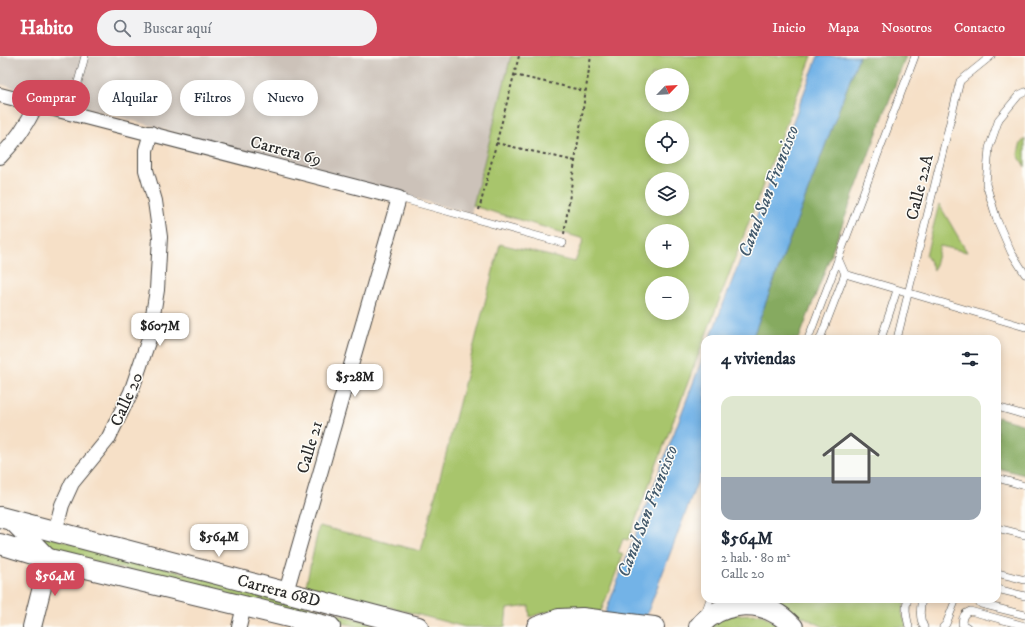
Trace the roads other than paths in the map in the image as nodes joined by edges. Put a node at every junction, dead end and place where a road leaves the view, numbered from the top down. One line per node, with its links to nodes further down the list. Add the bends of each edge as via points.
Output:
1 (85, 56): 4 (lane)
2 (915, 56): 14 (lane)
3 (991, 56): 18 (lane, Calle 22A, via 960,81)
4 (79, 80)
5 (1025, 92): 16 (lane, via 1019,95 999,119 989,148 986,184 997,220 1011,252)
6 (0, 95): 7 (street, Carrera 69)
7 (12, 98)
8 (31, 116): 11 (street, via 26,126)
9 (85, 116): 10 (street, Carrera 69)
10 (151, 134): 12 (street, Carrera 69); 30 (street, Calle 20, via 146,150 146,170 155,201 160,237 157,290 149,339 131,392 108,439 72,483 62,505)
11 (0, 157)
12 (399, 198): 13 (lane, Carrera 69); 37 (street, Calle 21)
13 (563, 243)
14 (838, 258): 15 (lane); 20 (lane)
15 (845, 274): 17 (lane); 21 (lane)
16 (1025, 274)
17 (897, 290): 18 (lane); 22 (lane)
18 (908, 293): 19 (lane); 23 (lane, Calle 22A)
19 (1025, 327)
20 (809, 335)
21 (822, 335)
22 (881, 335)
23 (898, 335)
24 (1001, 408): 25 (lane)
25 (1025, 415)
26 (1001, 479): 27 (lane)
27 (1025, 486)
28 (6, 518): 30 (main road, Carrera 68D); 33 (street)
29 (1001, 529): 31 (lane)
30 (55, 532): 37 (main road, Carrera 68D)
31 (1025, 535)
32 (0, 544): 33 (main road, Carrera 68D)
33 (50, 559): 46 (main road, Carrera 68D); 50 (street)
34 (1001, 574): 35 (lane)
35 (1025, 580)
36 (1001, 590): 38 (lane)
37 (286, 592): 53 (main road, Carrera 68D)
38 (1025, 596)
39 (708, 603): 48 (lane)
40 (754, 603): 48 (main road, via 721,610)
41 (760, 603): 56 (main road)
42 (906, 603): 57 (lane)
43 (921, 603): 58 (lane, via 921,622)
44 (954, 603): 59 (lane)
45 (980, 603): 47 (lane)
46 (244, 606): 51 (street); 52 (main road, Carrera 68D)
47 (1025, 615)
48 (697, 626)
49 (1025, 626): 60 (lane, via 970,611 962,618 962,624)
50 (32, 627)
51 (239, 627)
52 (330, 627)
53 (418, 627)
54 (537, 627): 55 (main road, via 564,618 594,619)
55 (651, 627)
56 (793, 627)
57 (909, 627)
58 (924, 627)
59 (944, 627)
60 (967, 627)

